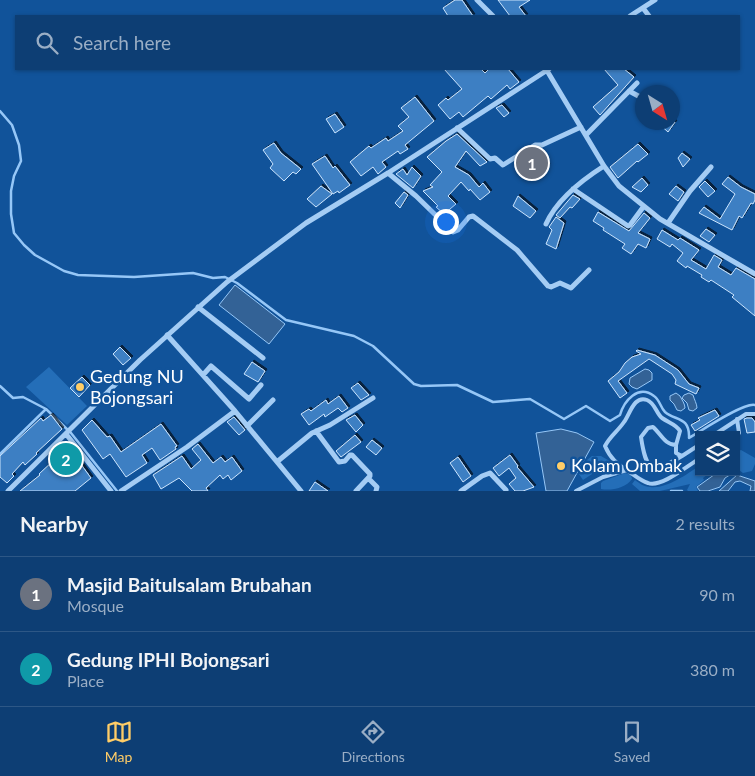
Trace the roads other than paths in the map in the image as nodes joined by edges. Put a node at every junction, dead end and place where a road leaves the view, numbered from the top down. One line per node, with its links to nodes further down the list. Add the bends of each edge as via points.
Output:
1 (477, 0): 4 (street)
2 (655, 0): 3 (street)
3 (643, 8): 5 (street); 6 (street)
4 (492, 15)
5 (632, 15)
6 (648, 15)
7 (545, 70): 13 (street)
8 (548, 70): 12 (street)
9 (637, 82): 10 (street)
10 (629, 90): 11 (street); 14 (street)
11 (635, 94)
12 (581, 127): 13 (street, via 542,145 535,145 503,165 495,158 490,159); 14 (street)
13 (457, 128): 17 (street)
14 (586, 135): 15 (street)
15 (604, 166): 18 (street); 19 (street, via 619,186)
16 (712, 167): 20 (street, via 690,190)
17 (388, 172): 22 (street, via 452,232 473,216 518,250 548,286 560,283 570,288); 24 (street, via 306,223)
18 (573, 189): 19 (street, via 628,226); 21 (street, via 553,209)
19 (644, 206): 20 (street)
20 (668, 223): 23 (street)
21 (546, 224)
22 (589, 270)
23 (755, 274)
24 (198, 307): 25 (street); 26 (street)
25 (167, 335): 27 (street); 38 (street)
26 (263, 358)
27 (203, 375): 28 (street, via 211,366 249,399); 31 (street)
28 (261, 385)
29 (373, 398): 35 (street)
30 (272, 400): 34 (street)
31 (235, 412): 34 (street); 49 (street)
32 (755, 414): 33 (lane)
33 (737, 419): 36 (lane); 37 (lane)
34 (248, 426): 42 (street)
35 (316, 431): 42 (street); 45 (street, via 338,462 352,455 370,474)
36 (720, 431)
37 (739, 431)
38 (68, 432): 47 (street); 48 (street)
39 (676, 445): 41 (lane, via 676,453); 41 (lane, via 665,441 653,428 648,428 641,437 645,460 652,466 659,467); 44 (lane, via 680,432 678,426 662,418 650,401 639,400 605,446 608,454)
40 (695, 448): 41 (lane)
41 (682, 456)
42 (278, 461): 50 (street)
43 (695, 461): 44 (lane, via 654,484)
44 (627, 470): 54 (lane, via 603,477)
45 (368, 478): 51 (street); 52 (street)
46 (506, 490): 53 (street, via 490,473)
47 (8, 491)
48 (111, 491)
49 (121, 491)
50 (300, 491)
51 (356, 491)
52 (376, 491)
53 (461, 491)
54 (576, 491)

